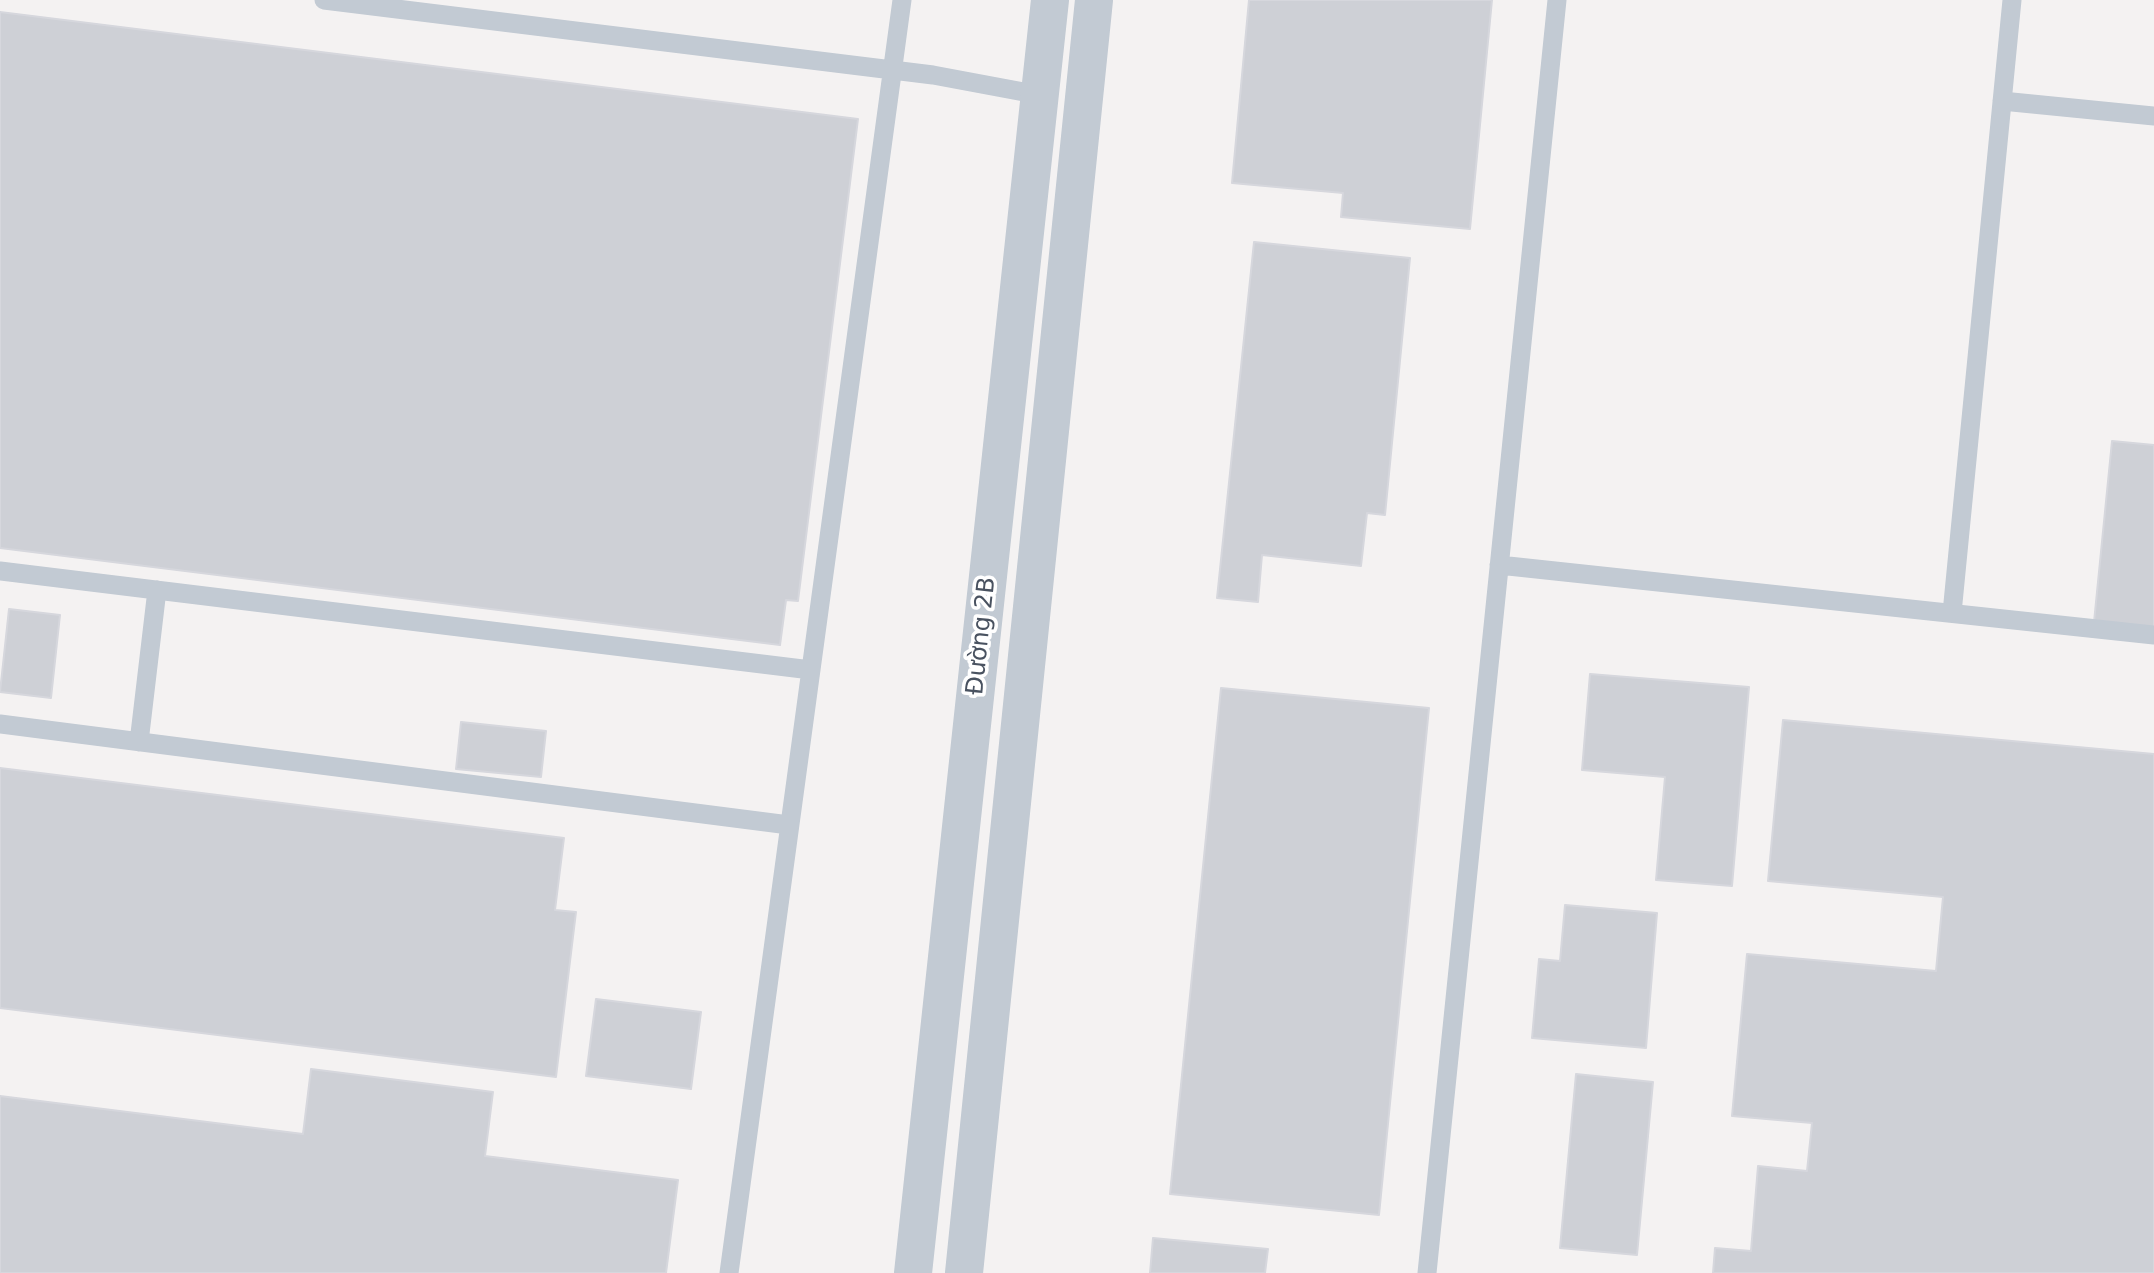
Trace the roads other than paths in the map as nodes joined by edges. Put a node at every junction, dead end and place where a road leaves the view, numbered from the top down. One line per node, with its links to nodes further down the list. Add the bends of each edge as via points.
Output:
1 (324, 0): 7 (lane)
2 (902, 0): 7 (lane)
3 (1050, 0): 8 (street, Đường 2B)
4 (1094, 0): 22 (street, Đường 2B)
5 (1557, 0): 11 (lane)
6 (2012, 0): 9 (lane)
7 (892, 71): 8 (lane); 16 (lane)
8 (1040, 95): 21 (street, Đường 2B)
9 (2002, 101): 10 (lane); 14 (lane)
10 (2154, 116)
11 (1499, 565): 14 (lane); 23 (lane)
12 (0, 571): 13 (lane)
13 (157, 590): 16 (lane); 18 (lane)
14 (1951, 613): 15 (lane)
15 (2154, 635)
16 (811, 670): 19 (lane)
17 (0, 724): 18 (lane)
18 (139, 742): 19 (lane)
19 (789, 825): 20 (lane)
20 (729, 1273)
21 (913, 1273)
22 (964, 1273)
23 (1427, 1273)

